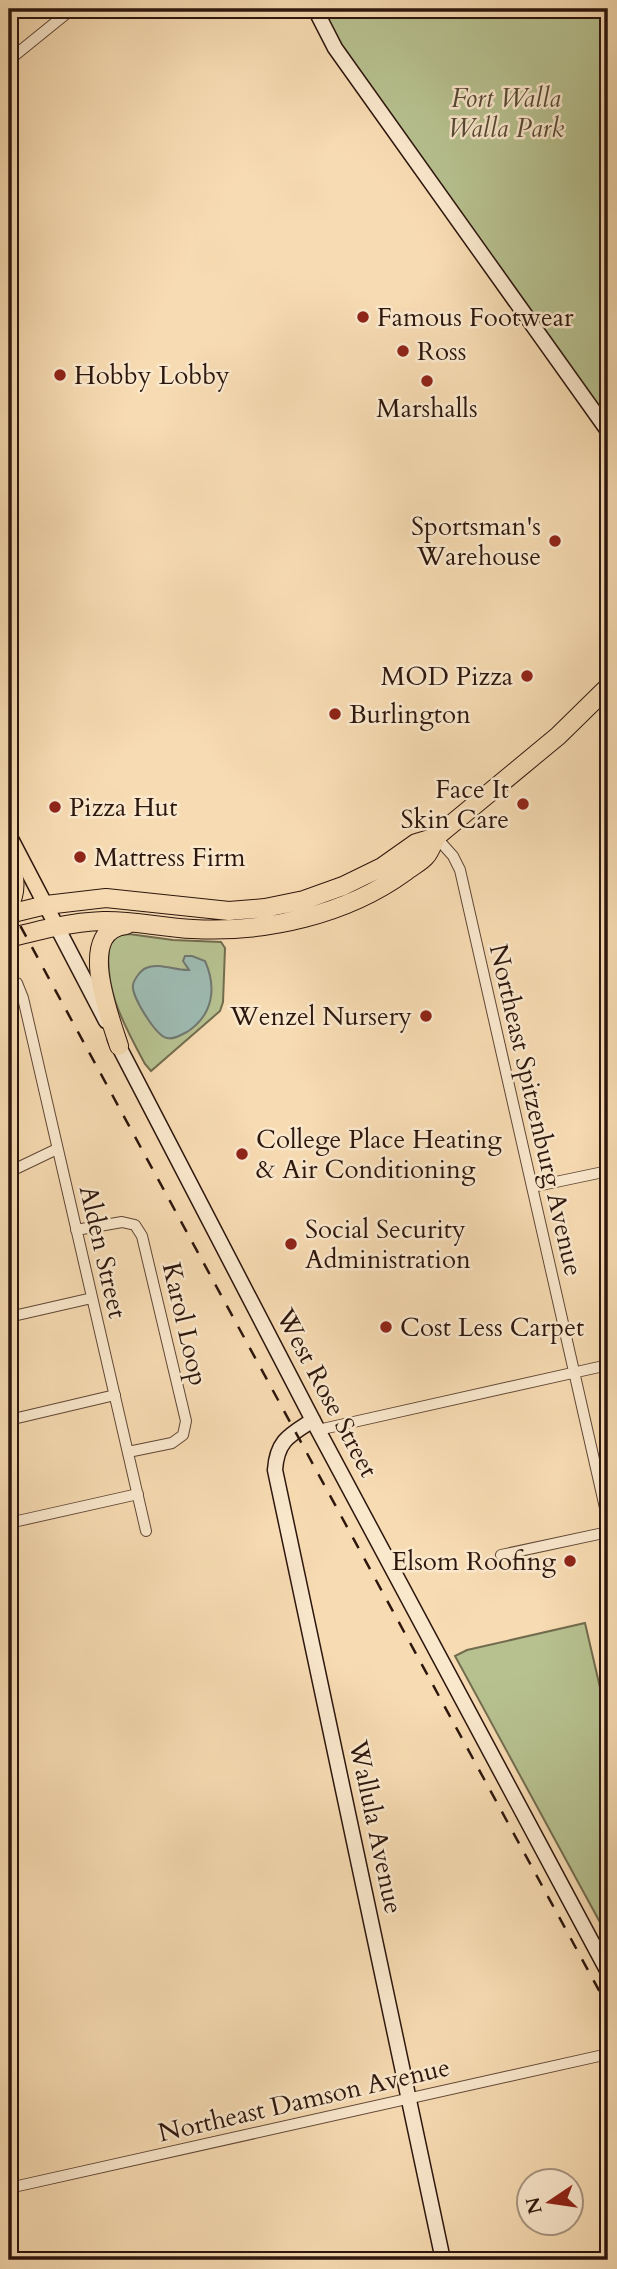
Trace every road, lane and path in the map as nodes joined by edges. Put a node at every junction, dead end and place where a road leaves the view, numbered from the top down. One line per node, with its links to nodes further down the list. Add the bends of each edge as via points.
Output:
1 (72, 9): 3 (street)
2 (315, 9): 4 (main road, via 335,48)
3 (9, 60)
4 (608, 431)
5 (608, 687): 7 (highway, via 558,736)
6 (9, 835): 9 (main road, West Rose Street)
7 (436, 837): 9 (highway, via 416,843 343,886 265,908 229,911 106,898); 12 (highway, via 427,856 388,884 306,917 226,929); 20 (street, Northeast Spitzenburg Avenue, via 460,870)
8 (9, 853): 10 (highway, via 15,895)
9 (46, 905): 11 (highway); 13 (main road, West Rose Street)
10 (9, 906)
11 (9, 914)
12 (143, 924): 13 (highway, via 106,921); 16 (highway, via 115,926 100,943 103,994)
13 (57, 927): 14 (highway); 16 (main road, West Rose Street)
14 (9, 937)
15 (13, 982): 17 (street, Alden Street, via 23,998)
16 (119, 1046): 28 (main road, West Rose Street)
17 (57, 1149): 19 (street); 21 (street, Alden Street)
18 (608, 1171): 20 (street)
19 (9, 1172)
20 (532, 1187): 25 (street, Northeast Spitzenburg Avenue)
21 (76, 1230): 22 (street, Alden Street); 29 (street, Karol Loop, via 122,1222 135,1226 142,1236 186,1421 183,1435 172,1443)
22 (92, 1298): 23 (street); 26 (street, Alden Street)
23 (9, 1317)
24 (608, 1365): 25 (street)
25 (576, 1373): 28 (street); 31 (street, Northeast Spitzenburg Avenue)
26 (115, 1395): 27 (street); 29 (street, Alden Street)
27 (9, 1420)
28 (315, 1425): 36 (main road, West Rose Street); 38 (main road, Wallula Avenue, via 282,1442 275,1470)
29 (128, 1452): 30 (street, Alden Street)
30 (138, 1494): 32 (street); 33 (street, Alden Street)
31 (608, 1521)
32 (9, 1523)
33 (146, 1531)
34 (608, 1532): 35 (street)
35 (501, 1555)
36 (608, 1972)
37 (608, 2054): 38 (street, Northeast Damson Avenue)
38 (409, 2097): 39 (street, Northeast Damson Avenue); 40 (main road, Wallula Avenue)
39 (9, 2188)
40 (443, 2260)

